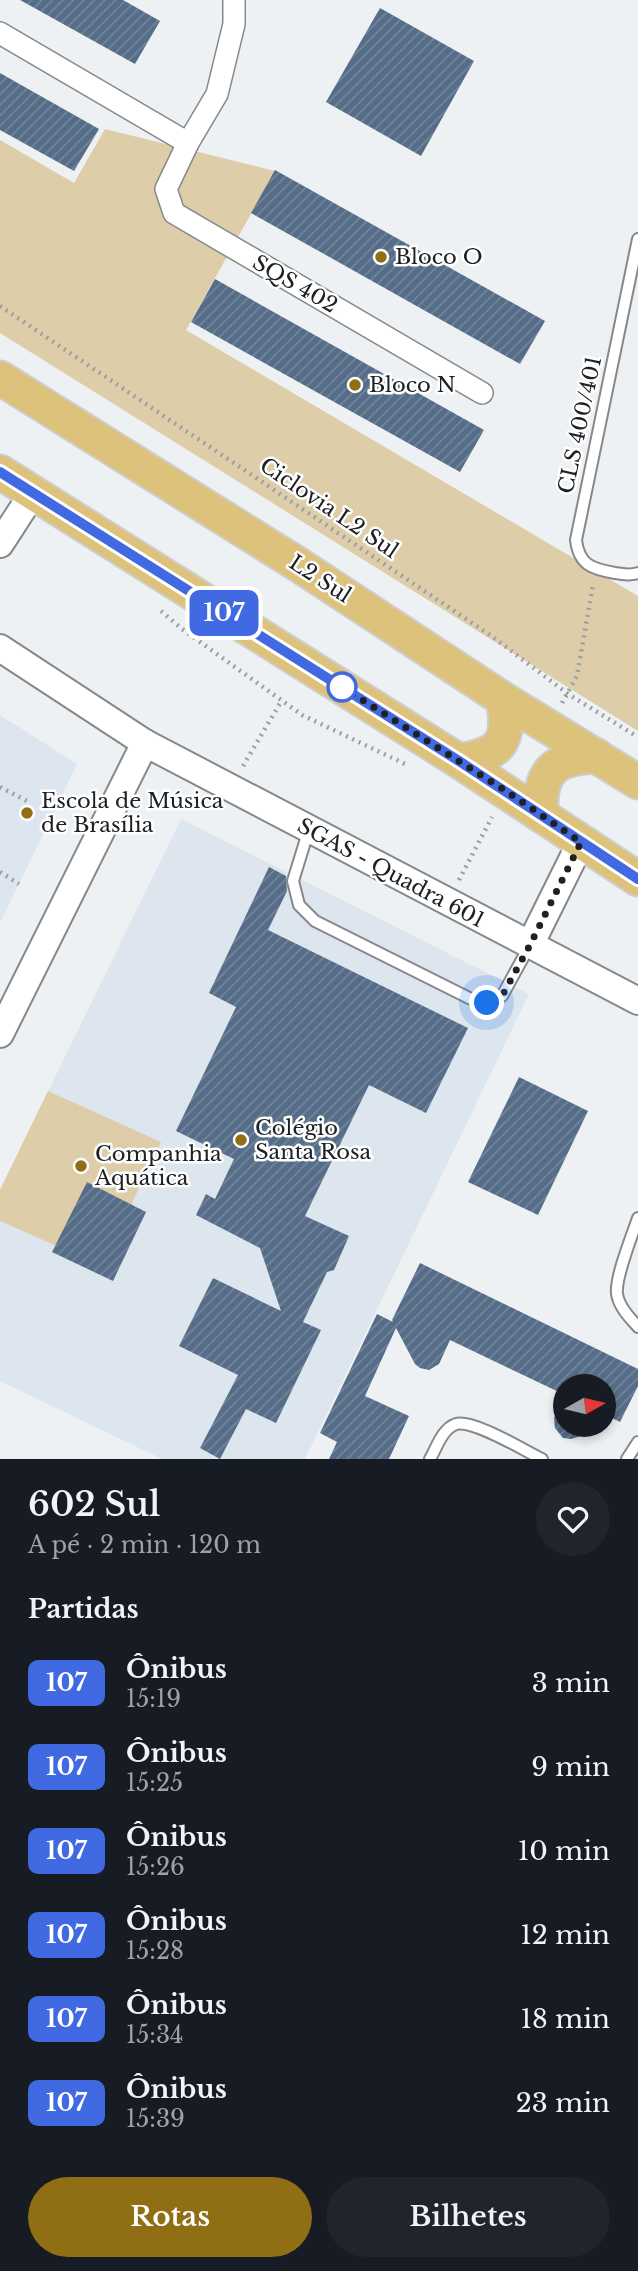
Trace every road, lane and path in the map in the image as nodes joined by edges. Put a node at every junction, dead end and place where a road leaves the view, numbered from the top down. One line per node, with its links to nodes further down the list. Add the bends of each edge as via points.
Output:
1 (233, 0): 3 (street, SQS 402, via 234,24 217,94)
2 (0, 33): 3 (street)
3 (188, 143): 7 (street, SQS 402, via 166,189 174,214)
4 (638, 239): 11 (lane, CLS 400/401, via 576,540 584,562)
5 (0, 306): 15 (path, Ciclovia L2 Sul, via 493,637)
6 (0, 378): 16 (main road, L2 Sul)
7 (482, 393)
8 (0, 472): 9 (main road)
9 (33, 493): 10 (street); 22 (main road)
10 (0, 544)
11 (596, 570): 12 (lane); 15 (path, via 577,676)
12 (638, 573)
13 (159, 609): 17 (path)
14 (0, 648): 20 (street, SGAS - Quadra 601)
15 (568, 694): 18 (path); 19 (path, Ciclovia L2 Sul)
16 (503, 699): 18 (main road, L2 Sul); 22 (main road, via 507,721 502,741 493,751)
17 (282, 700): 23 (path, via 302,715); 26 (path)
18 (547, 727): 21 (main road, L2 Sul)
19 (638, 737)
20 (145, 743): 26 (street, SGAS - Quadra 601); 39 (street)
21 (597, 756): 24 (main road, L2 Sul); 29 (main road, via 567,759 548,773)
22 (459, 761): 28 (main road)
23 (410, 766)
24 (638, 782)
25 (0, 787): 27 (path)
26 (230, 788): 31 (street, SGAS - Quadra 601)
27 (27, 801)
28 (493, 806): 29 (main road); 30 (path); 36 (path)
29 (541, 815): 32 (main road)
30 (503, 824)
31 (309, 829): 36 (street, SGAS - Quadra 601); 37 (lane, via 293,881 299,905 315,921 479,1003 502,996)
32 (581, 842): 34 (main road); 37 (street)
33 (0, 872): 35 (path)
34 (638, 879)
35 (19, 884)
36 (448, 902): 37 (street, SGAS - Quadra 601)
37 (530, 945): 38 (street, SGAS - Quadra 601)
38 (638, 1001)
39 (0, 1034)
40 (638, 1218): 41 (lane, via 617,1294)
41 (638, 1327)
42 (638, 1442): 45 (lane)
43 (430, 1459): 44 (lane, via 445,1432 457,1424 473,1426)
44 (542, 1459)
45 (627, 1459)

